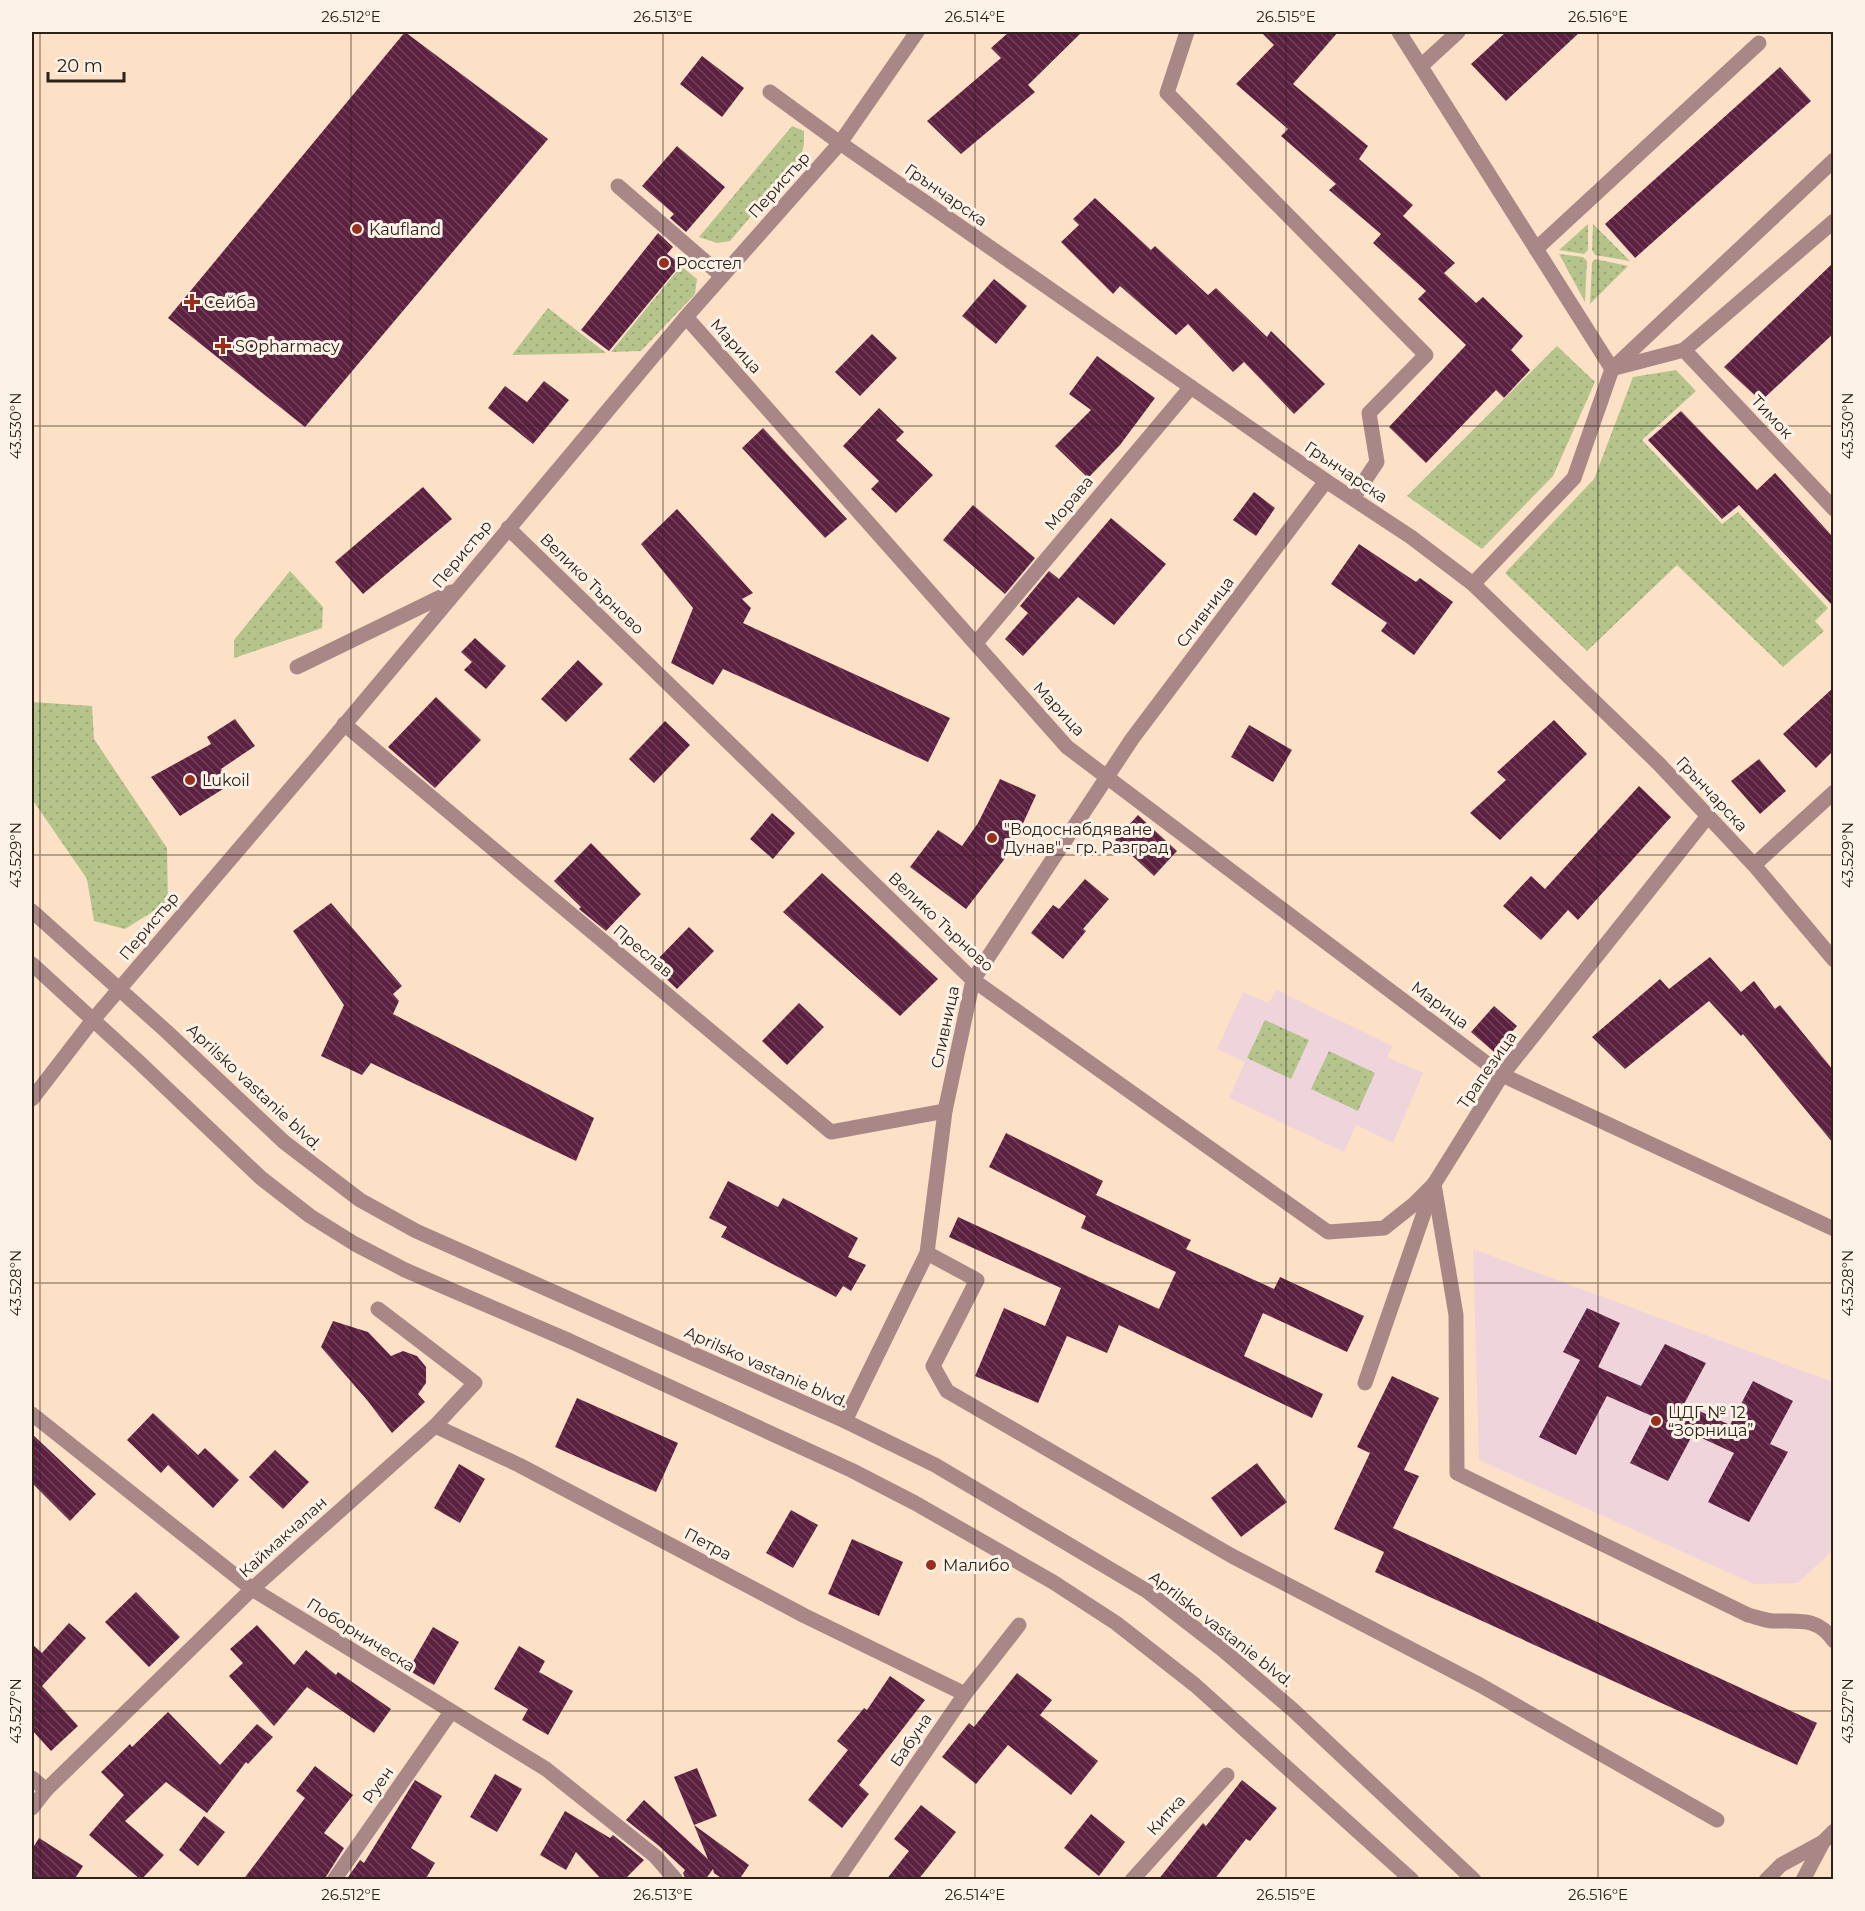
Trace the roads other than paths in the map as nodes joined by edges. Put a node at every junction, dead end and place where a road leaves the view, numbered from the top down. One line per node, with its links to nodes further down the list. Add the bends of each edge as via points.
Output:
1 (917, 32): 8 (street, Перистър)
2 (1187, 32): 19 (street, via 1167,93 1426,355 1369,413 1377,462)
3 (1399, 32): 6 (street)
4 (1458, 32): 6 (street)
5 (1759, 43): 12 (street)
6 (1421, 66): 12 (street)
7 (770, 92): 8 (street, Грънчарска)
8 (840, 143): 13 (street, Перистър); 17 (street, Грънчарска)
9 (1833, 160): 16 (street)
10 (618, 186): 13 (street)
11 (1833, 221): 15 (street)
12 (1536, 249): 16 (street)
13 (722, 276): 14 (street, Перистър)
14 (686, 317): 21 (street, Перистър); 24 (street, Марица)
15 (1684, 351): 16 (street); 20 (street, Тимок)
16 (1612, 369): 22 (street, via 1574,478)
17 (1191, 387): 18 (street, Грънчарска); 24 (street, Морава)
18 (1326, 481): 19 (street, Грънчарска); 27 (street, Сливница, via 1132,739)
19 (1353, 498): 22 (street, Грънчарска)
20 (1833, 509)
21 (508, 528): 23 (street, Перистър); 34 (street, Велико Търново)
22 (1473, 584): 29 (street, Грънчарска)
23 (456, 589): 25 (street); 26 (street, Перистър)
24 (976, 643): 27 (street, Марица, via 1067,747)
25 (297, 667)
26 (344, 723): 35 (street, Перистър); 39 (street, Преслав, via 831,1132)
27 (1108, 777): 34 (street, Сливница); 37 (street, Марица)
28 (1833, 792): 30 (street)
29 (1708, 816): 30 (street, Грънчарска); 37 (street, Трапезица)
30 (1754, 865): 32 (street, Грънчарска)
31 (32, 911): 35 (street, Aprilsko vastanie blvd.)
32 (1833, 960)
33 (32, 964): 36 (street)
34 (973, 980): 39 (street, Сливница); 40 (street, Велико Търново, via 1328,1232 1384,1228)
35 (120, 989): 36 (street, Перистър); 46 (street, Aprilsko vastanie blvd., via 284,1142 360,1200 416,1232)
36 (92, 1021): 38 (street, Перистър); 63 (street, via 261,1178 355,1244 851,1470 984,1542 1107,1617 1195,1684)
37 (1502, 1075): 40 (street, Трапезица); 41 (street, Марица)
38 (32, 1099)
39 (945, 1111): 42 (street, Сливница)
40 (1434, 1184): 44 (street, Трапезица); 50 (street, via 1456,1315 1457,1473 1748,1615 1817,1625)
41 (1833, 1229)
42 (927, 1253): 46 (street, Сливница); 57 (street, via 977,1280 933,1366 946,1391 1232,1556 1480,1685)
43 (378, 1309): 47 (street, Каймакчалан, via 475,1383)
44 (1365, 1383)
45 (32, 1414): 48 (street, Поборническа)
46 (845, 1421): 64 (street, Aprilsko vastanie blvd., via 935,1465 1147,1591 1301,1718)
47 (435, 1426): 48 (street, Каймакчалан); 51 (street, Петра, via 519,1465 805,1616)
48 (252, 1589): 52 (street, Поборническа); 55 (street, Каймакчалан)
49 (1019, 1625): 51 (street, Бабуна)
50 (1833, 1641)
51 (965, 1694): 61 (street, Бабуна)
52 (451, 1712): 59 (street, Руен); 60 (street, Поборническа, via 546,1769 655,1856)
53 (1227, 1775): 62 (street, Китка)
54 (32, 1778): 55 (street)
55 (46, 1790): 56 (street, Каймакчалан)
56 (32, 1808)
57 (1717, 1820)
58 (1828, 1836): 65 (street, via 1781,1865); 66 (street)
59 (334, 1880)
60 (676, 1880)
61 (837, 1880)
62 (1132, 1880)
63 (1412, 1880)
64 (1474, 1880)
65 (1766, 1880)
66 (1803, 1880)

